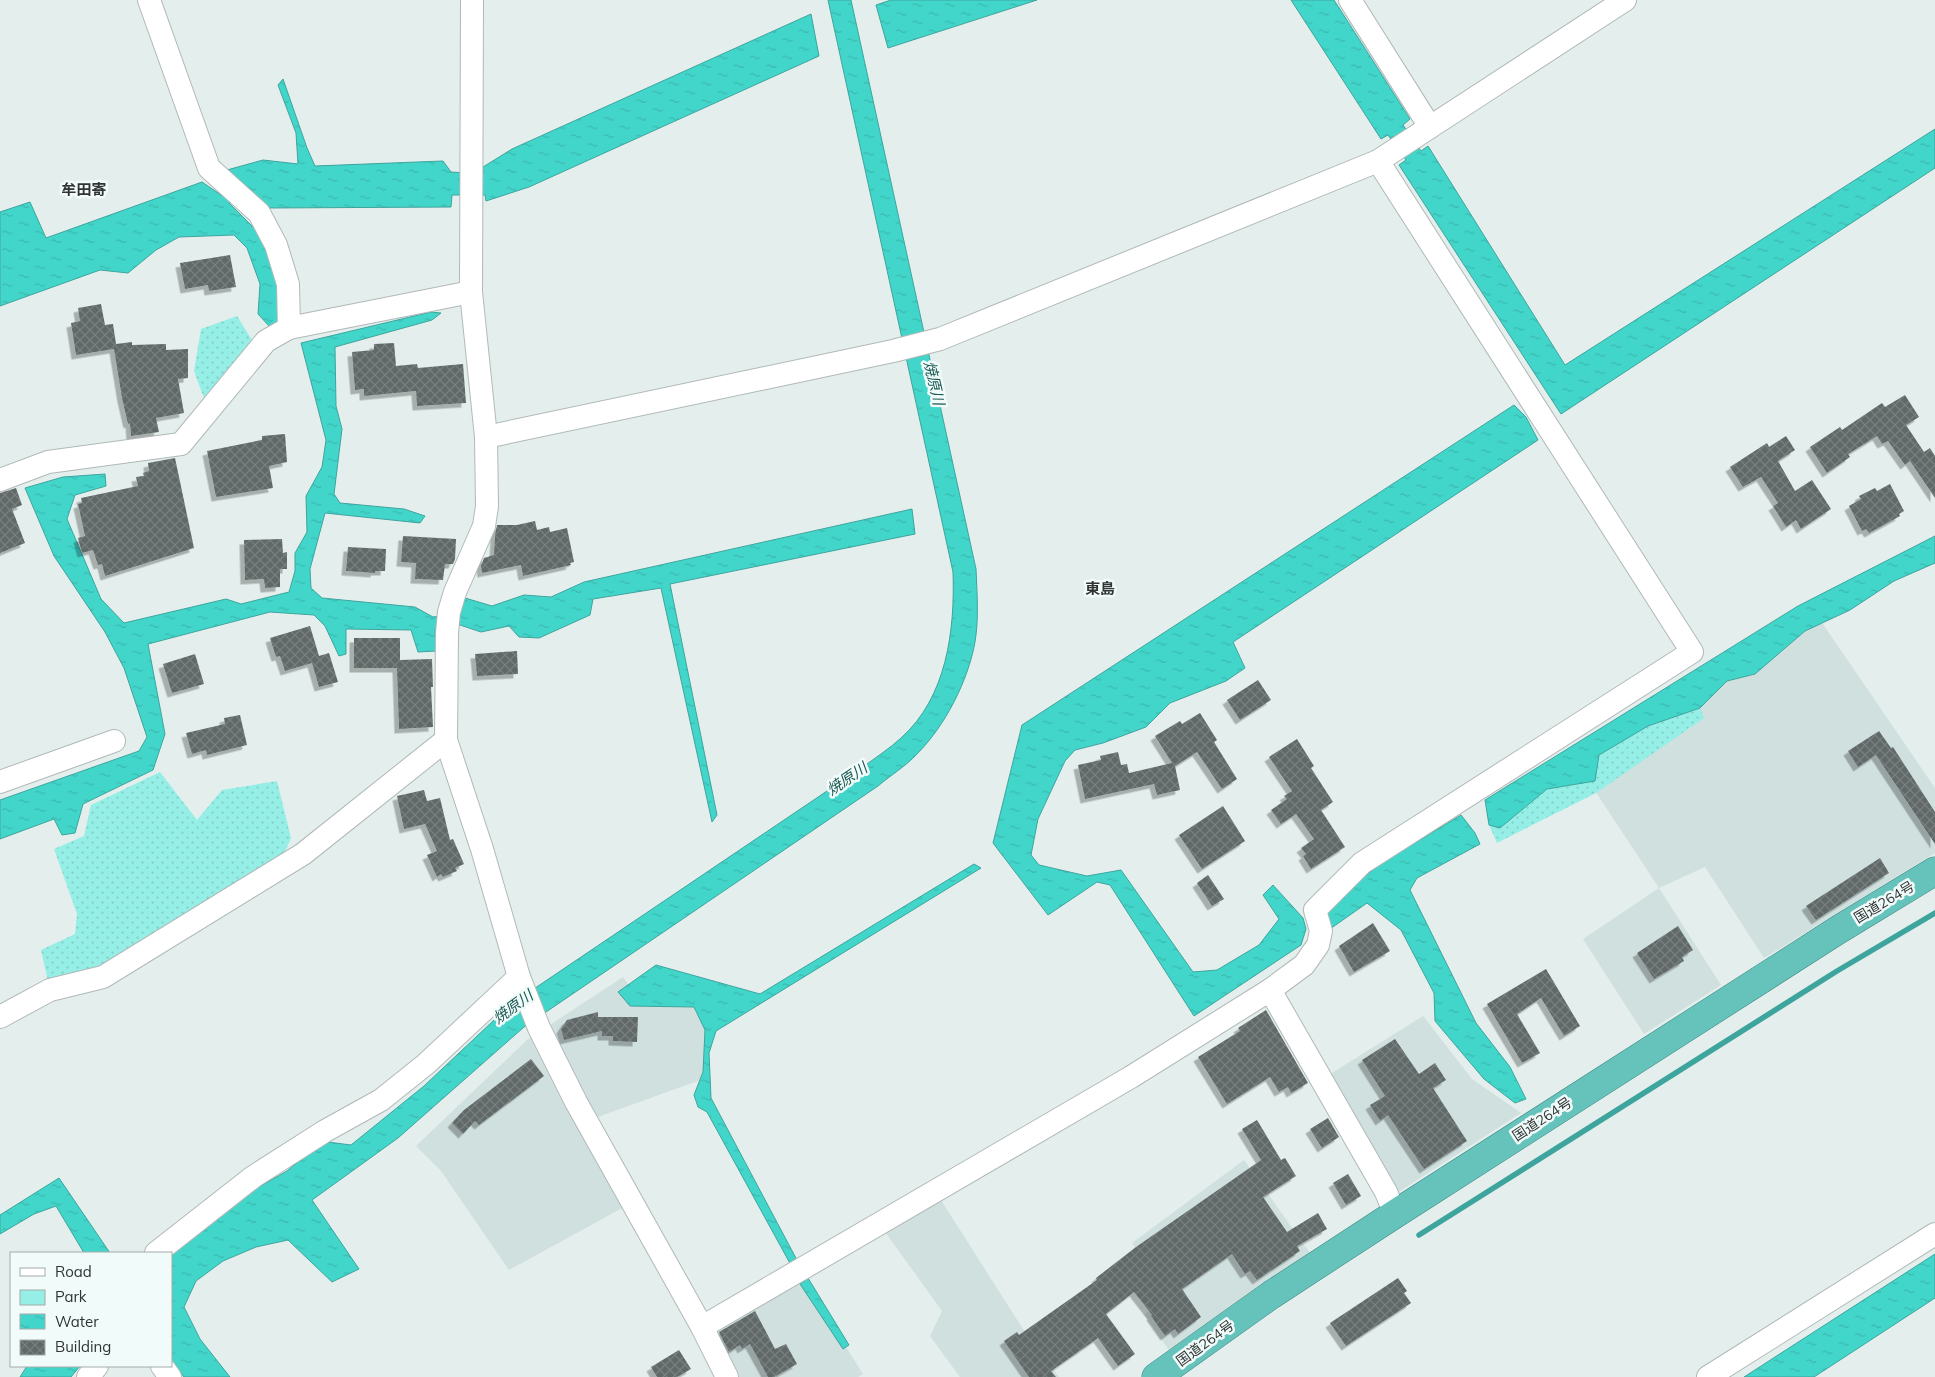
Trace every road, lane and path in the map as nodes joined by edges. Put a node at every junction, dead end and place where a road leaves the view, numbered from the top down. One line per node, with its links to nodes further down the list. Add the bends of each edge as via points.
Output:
1 (149, 0): 8 (street, via 208,168 259,213 276,245 288,284)
2 (472, 0): 7 (street)
3 (1350, 0): 5 (street)
4 (1625, 0): 5 (street)
5 (1423, 131): 6 (street)
6 (1385, 157): 9 (street, via 940,340); 16 (street, via 1692,652 1362,863 1315,910 1320,938 1304,965)
7 (471, 292): 8 (street); 9 (street)
8 (289, 328): 10 (street, via 266,341 181,444 48,462)
9 (486, 437): 11 (street, via 487,506 484,526 455,592 448,622)
10 (0, 480)
11 (446, 740): 15 (street); 17 (street, via 303,854 103,977 50,990)
12 (114, 741): 13 (street)
13 (0, 782)
14 (1935, 871): 18 (highway, 国道264号)
15 (519, 977): 20 (street, via 426,1064 381,1100 253,1177); 21 (street, via 539,1028 576,1102)
16 (1270, 990): 18 (street, via 1386,1192); 21 (street, via 1131,1077)
17 (0, 1018)
18 (1395, 1214): 25 (highway, 国道264号, via 1271,1295)
19 (1935, 1234): 26 (street)
20 (157, 1252)
21 (702, 1327): 24 (street)
22 (96, 1367): 23 (street)
23 (88, 1377)
24 (727, 1377)
25 (1156, 1377)
26 (1708, 1377)

